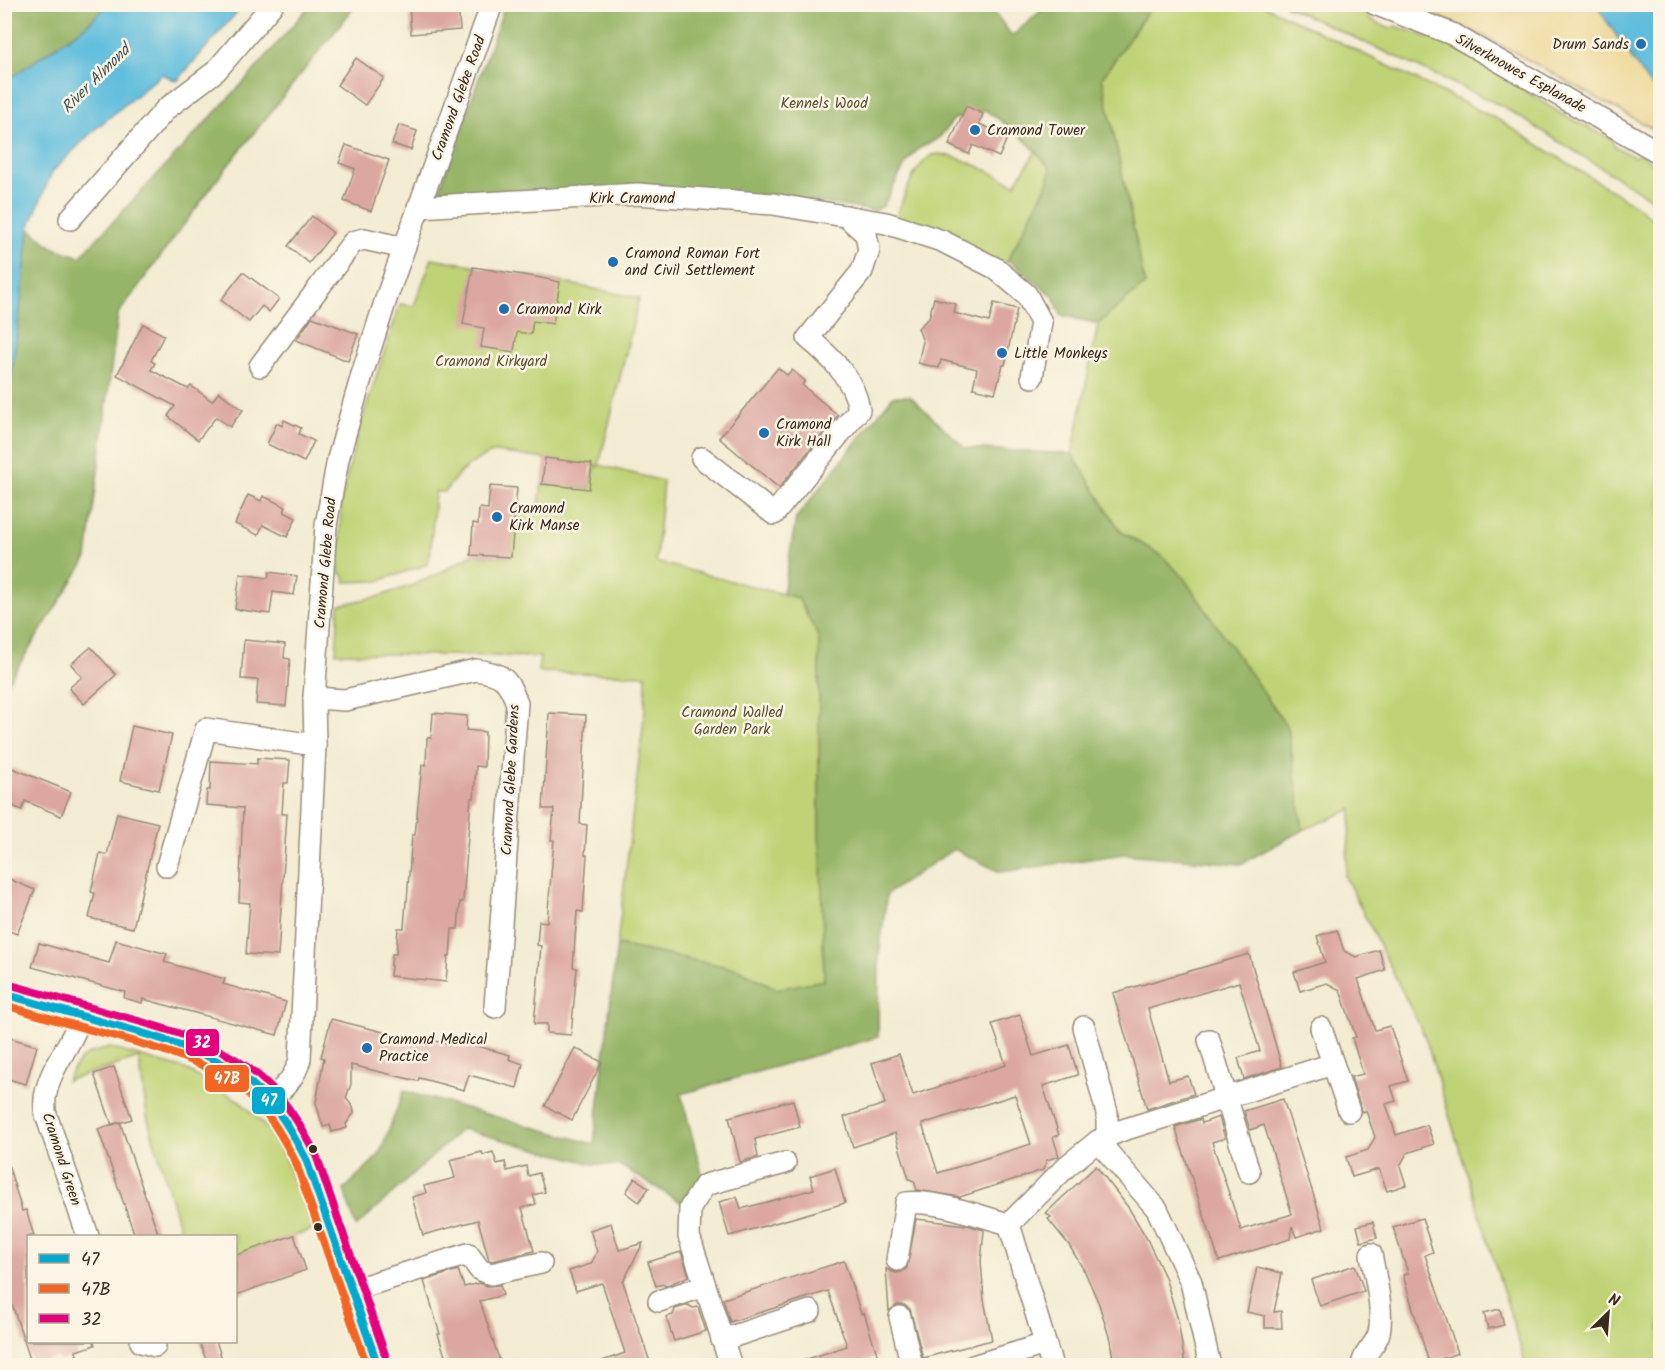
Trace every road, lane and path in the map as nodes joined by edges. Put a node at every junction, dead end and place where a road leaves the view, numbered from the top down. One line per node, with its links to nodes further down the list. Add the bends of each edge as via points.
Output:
1 (273, 4): 7 (street, via 216,71 166,109)
2 (492, 4): 5 (street, Cramond Glebe Road)
3 (1375, 4): 4 (street, Silverknowes Esplanade, via 1461,39)
4 (1660, 153)
5 (418, 207): 6 (street, Kirk Cramond, via 637,195 773,204); 8 (street, Cramond Glebe Road)
6 (845, 216): 10 (street, Kirk Cramond, via 886,223 942,241 995,268 1026,294 1041,322); 11 (street, via 866,234 869,250 862,271 808,338 832,358 857,394 860,410 774,514)
7 (70, 219)
8 (404, 248): 9 (street, via 364,239 353,242); 12 (street, Cramond Glebe Road, via 363,371 329,501)
9 (260, 366)
10 (1032, 377)
11 (702, 458)
12 (314, 698): 13 (street, Cramond Glebe Road); 16 (street, Cramond Glebe Gardens, via 345,700 476,670 493,672 509,684 517,703)
13 (315, 745): 14 (street, via 206,729); 23 (street, Cramond Glebe Road, via 300,1059 289,1083)
14 (167, 866)
15 (4, 994): 17 (street)
16 (495, 1007)
17 (81, 1016): 23 (street, via 214,1058); 29 (street, Cramond Green, via 46,1093 45,1113)
18 (1084, 1027): 25 (street, via 1107,1113)
19 (1321, 1028): 21 (street)
20 (1209, 1040): 22 (street)
21 (1333, 1064): 22 (street); 24 (street)
22 (1225, 1098): 25 (street); 27 (street)
23 (270, 1100): 34 (street, via 306,1159)
24 (1349, 1111)
25 (1102, 1139): 28 (street, via 1067,1166); 46 (street, via 1157,1209 1191,1282)
26 (785, 1163): 33 (street, via 705,1185 690,1208 688,1236)
27 (1249, 1172)
28 (1009, 1224): 31 (street, via 956,1210 906,1203); 39 (street)
29 (88, 1235)
30 (1371, 1254): 40 (street, via 1380,1299 1379,1332)
31 (897, 1260)
32 (541, 1263): 34 (street, via 491,1274 480,1270 468,1254)
33 (705, 1286): 35 (street); 38 (street)
34 (352, 1290): 41 (street)
35 (659, 1301)
36 (810, 1311): 38 (street)
37 (900, 1317): 43 (street)
38 (722, 1340): 42 (street)
39 (1045, 1344): 44 (street); 45 (street)
40 (1363, 1362)
41 (378, 1365)
42 (731, 1365)
43 (912, 1365)
44 (973, 1365)
45 (1052, 1365)
46 (1210, 1365)

